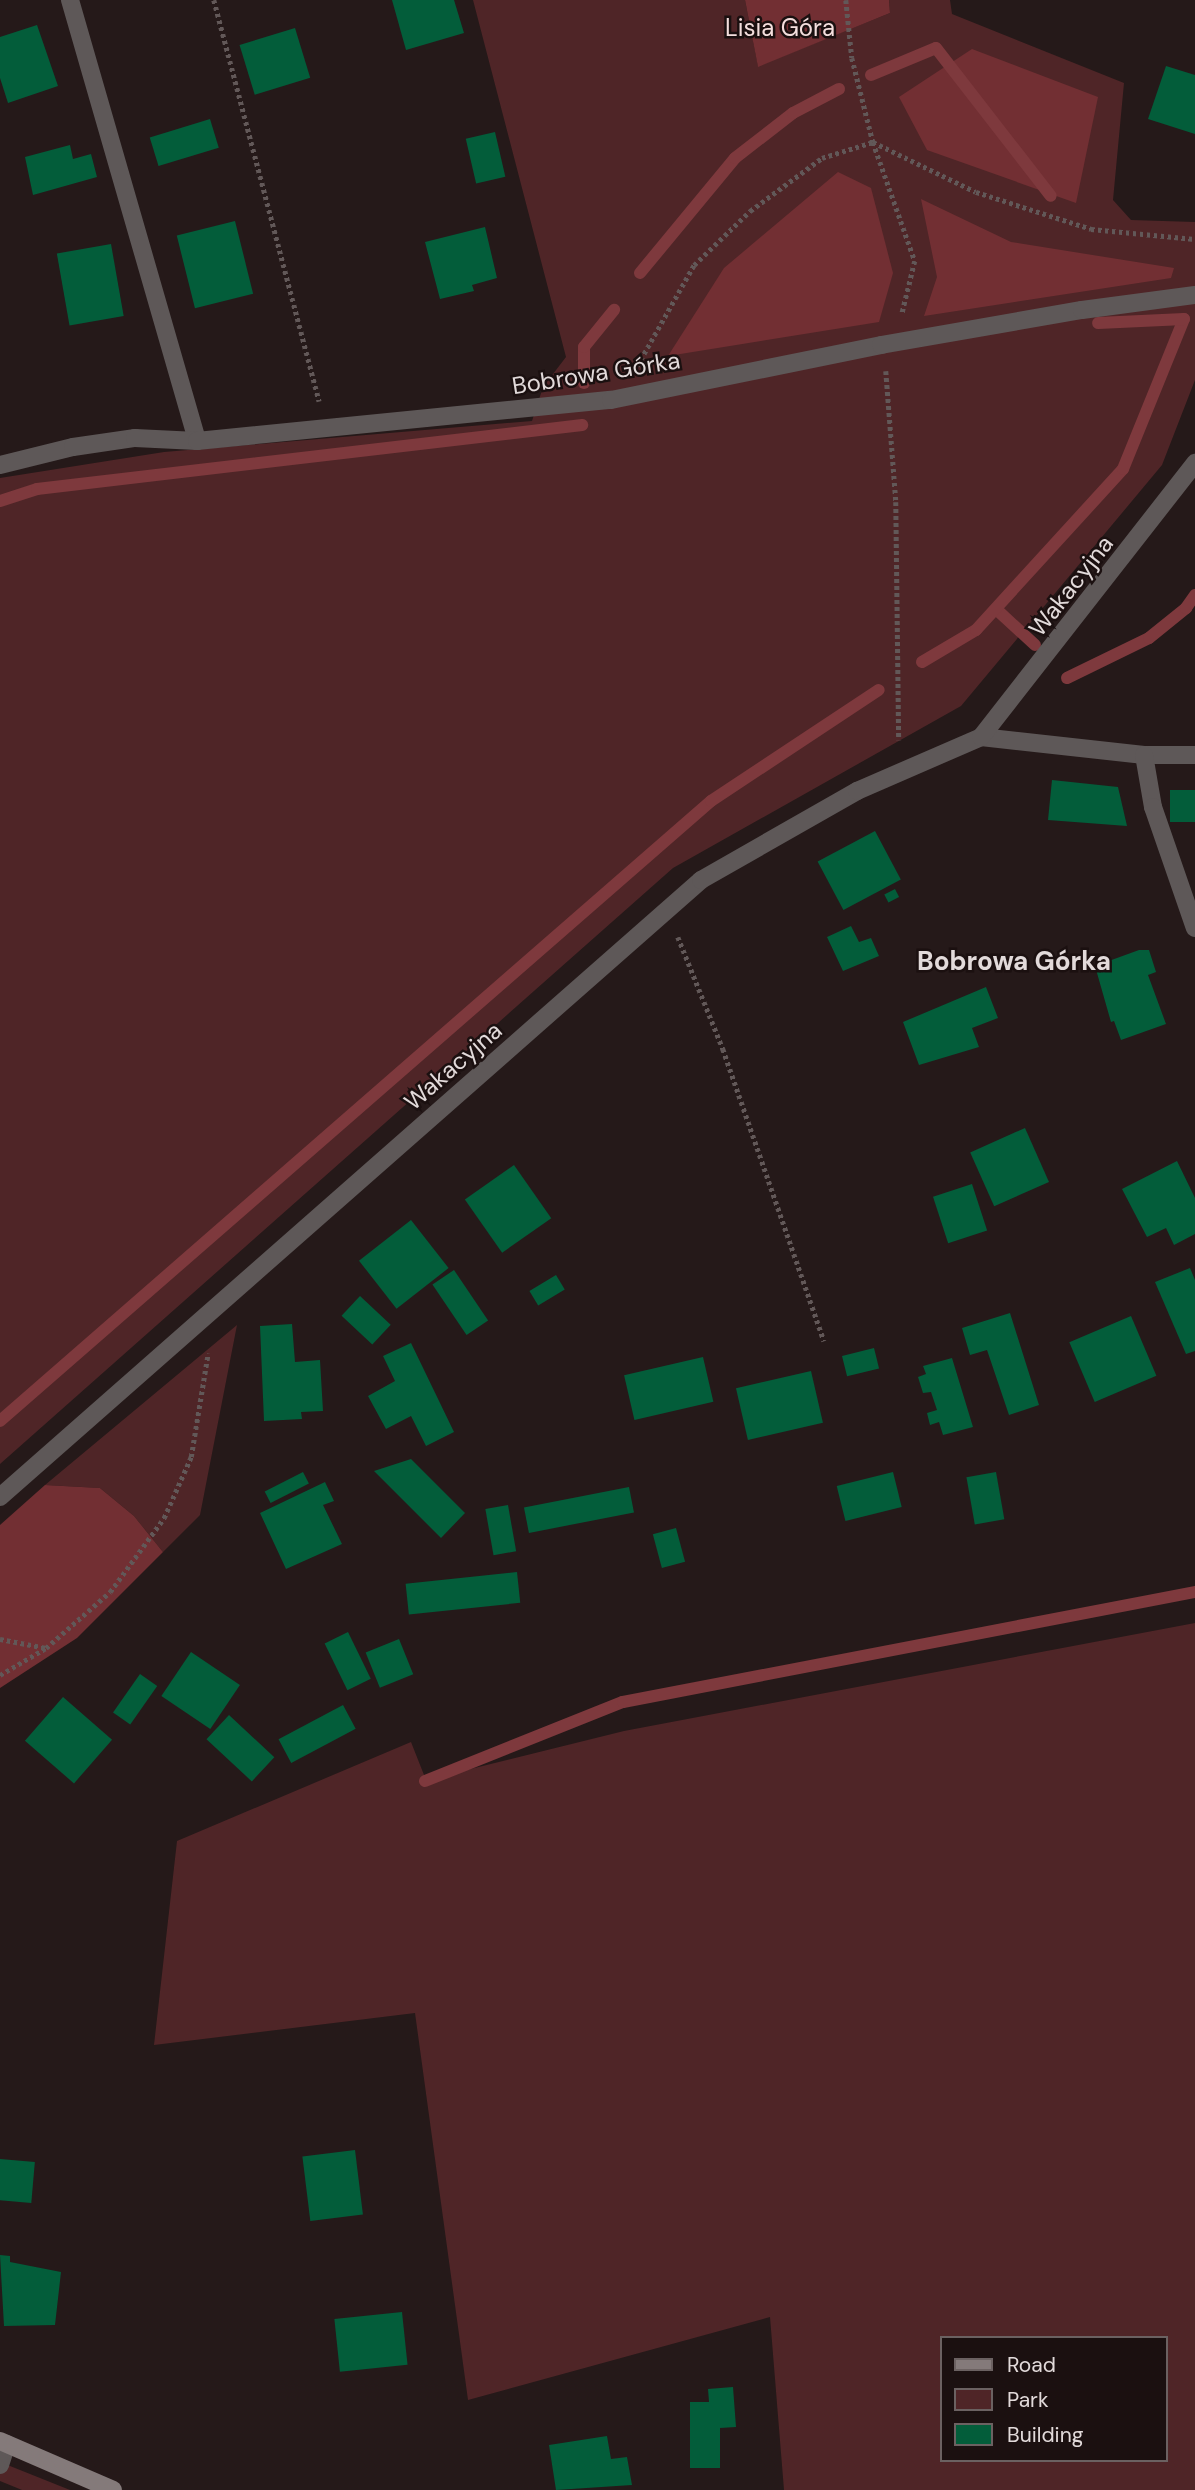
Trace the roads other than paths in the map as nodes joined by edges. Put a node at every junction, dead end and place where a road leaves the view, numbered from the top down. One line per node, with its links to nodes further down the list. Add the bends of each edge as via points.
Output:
1 (70, 0): 3 (street)
2 (1195, 296): 3 (street, Bobrowa Górka, via 1082,310 881,345 611,400)
3 (197, 441): 5 (street, Bobrowa Górka, via 135,438 72,447)
4 (1195, 463): 6 (street, Wakacyjna)
5 (0, 465)
6 (981, 737): 7 (street, Wakacyjna); 10 (street, Wakacyjna, via 857,791 701,880)
7 (1144, 755): 8 (street, Wakacyjna); 9 (street, via 1153,807)
8 (1195, 755)
9 (1195, 928)
10 (0, 1496)
11 (4, 2443): 12 (street); 13 (street)
12 (0, 2465)
13 (113, 2490)

